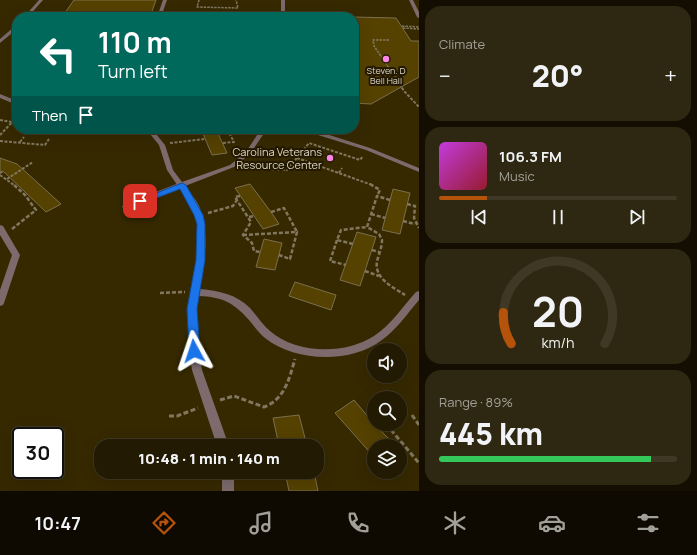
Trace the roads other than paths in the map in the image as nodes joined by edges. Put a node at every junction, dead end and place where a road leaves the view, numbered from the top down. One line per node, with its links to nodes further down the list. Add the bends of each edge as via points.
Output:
1 (42, 0): 5 (street)
2 (165, 0): 6 (street)
3 (283, 0): 7 (street)
4 (411, 0): 8 (street)
5 (31, 12)
6 (161, 12)
7 (283, 12)
8 (419, 17)
9 (12, 31): 10 (street)
10 (0, 42)
11 (0, 96): 12 (street)
12 (12, 101)
13 (153, 134): 17 (street, via 162,144 170,170)
14 (261, 134): 17 (street, via 248,153 232,166)
15 (320, 134): 16 (street, via 368,149)
16 (419, 170)
17 (182, 185): 18 (street); 20 (street, via 199,215 201,224 200,260)
18 (126, 207)
19 (2, 231): 22 (street, via 16,255)
20 (195, 292): 21 (street, via 222,296 238,303 268,335 281,344 298,351 325,353 353,349 373,342); 23 (street, via 192,309 197,370)
21 (417, 297)
22 (0, 303)
23 (221, 439)
24 (228, 479): 25 (street)
25 (228, 491)

